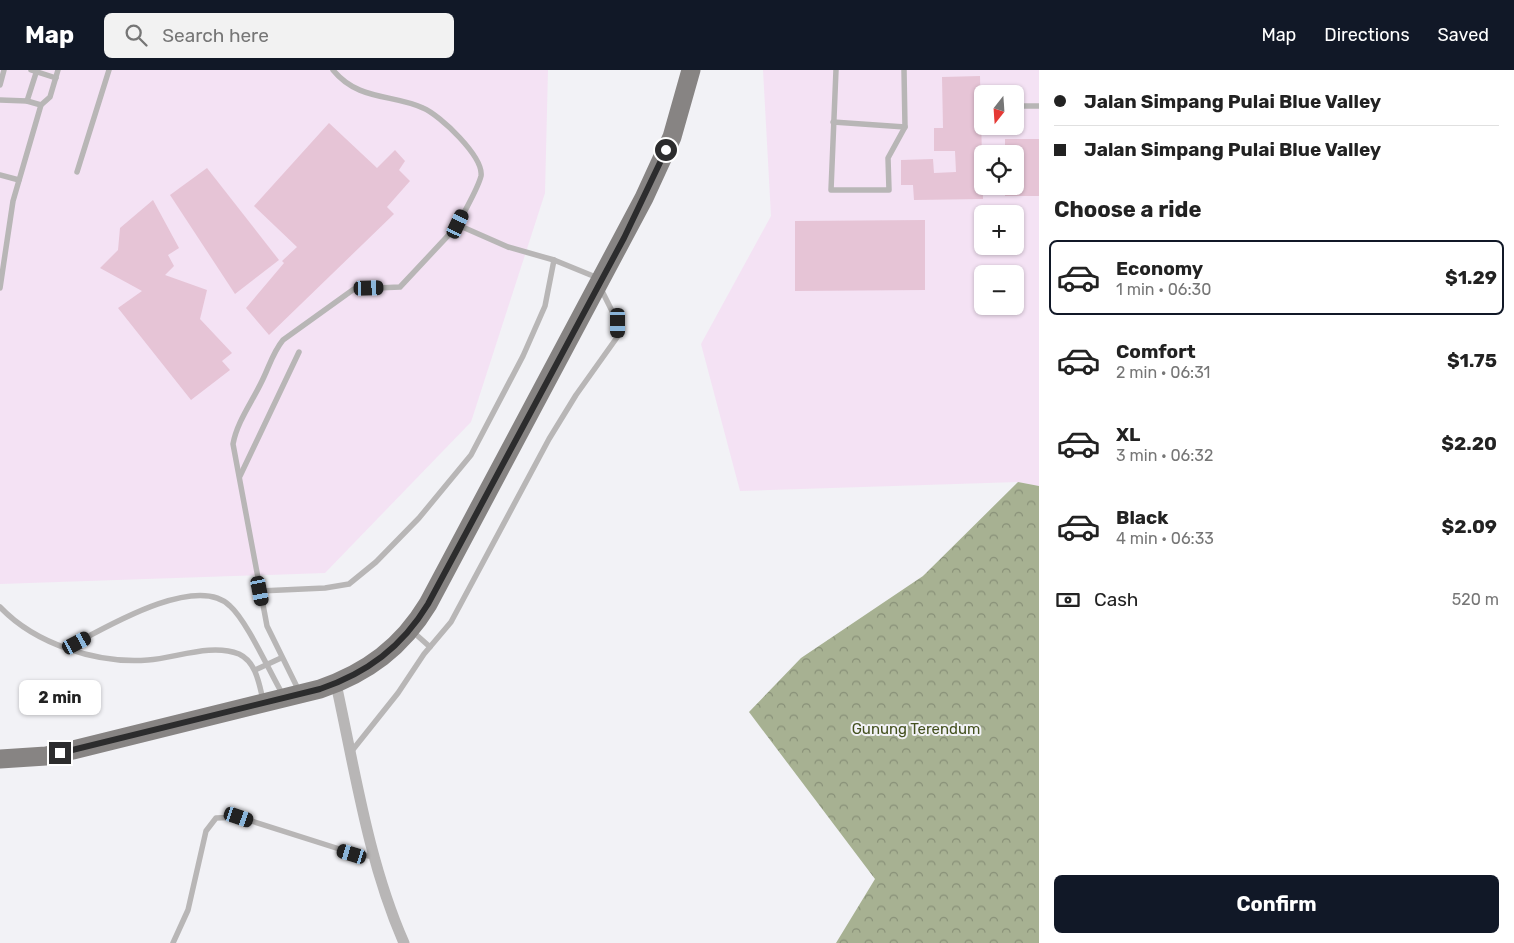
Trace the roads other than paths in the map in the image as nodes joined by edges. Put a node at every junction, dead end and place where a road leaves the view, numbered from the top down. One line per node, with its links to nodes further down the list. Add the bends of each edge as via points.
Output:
1 (4, 70): 10 (lane)
2 (58, 70): 9 (lane)
3 (109, 70): 18 (lane)
4 (333, 70): 21 (lane, via 356,88 424,108 473,152 480,163 480,176)
5 (691, 70): 23 (main road, via 682,108 661,164)
6 (836, 70): 16 (lane)
7 (904, 70): 17 (lane)
8 (35, 71): 9 (lane); 12 (lane)
9 (56, 78): 13 (lane, via 50,97)
10 (0, 84)
11 (0, 100): 12 (lane)
12 (27, 101): 13 (lane)
13 (41, 106): 20 (lane)
14 (1024, 106): 15 (lane)
15 (1039, 106)
16 (833, 122): 17 (lane); 17 (lane, via 831,190 889,190 888,158)
17 (905, 127)
18 (77, 172)
19 (0, 175): 20 (lane)
20 (18, 180): 24 (lane)
21 (458, 224): 22 (lane, via 508,247); 26 (lane, via 400,287 354,289 283,340 235,434 233,444)
22 (554, 260): 23 (lane); 27 (lane, via 545,306 523,356 471,455 419,518 376,562 349,584)
23 (600, 282): 29 (main road, via 428,604); 30 (lane, via 616,316 618,336 549,439 451,622)
24 (0, 288)
25 (299, 352): 26 (lane)
26 (240, 477): 27 (lane)
27 (260, 591): 32 (lane, via 267,626)
28 (0, 607): 31 (lane, via 25,628)
29 (411, 630): 30 (lane); 35 (main road, via 372,665)
30 (430, 647): 38 (lane)
31 (67, 648): 33 (lane, via 150,606 203,596 224,600 232,607); 34 (lane, via 105,657 148,660 228,651 240,655)
32 (281, 658): 33 (lane); 36 (lane)
33 (266, 665): 34 (lane); 36 (lane)
34 (255, 670): 37 (lane)
35 (336, 684): 36 (main road); 38 (street)
36 (293, 697): 37 (main road)
37 (265, 704): 39 (main road, via 46,756)
38 (351, 752): 40 (street)
39 (0, 759)
40 (375, 857): 41 (lane, via 352,854 239,817 216,818 206,832 188,910); 42 (street)
41 (173, 943)
42 (404, 943)

